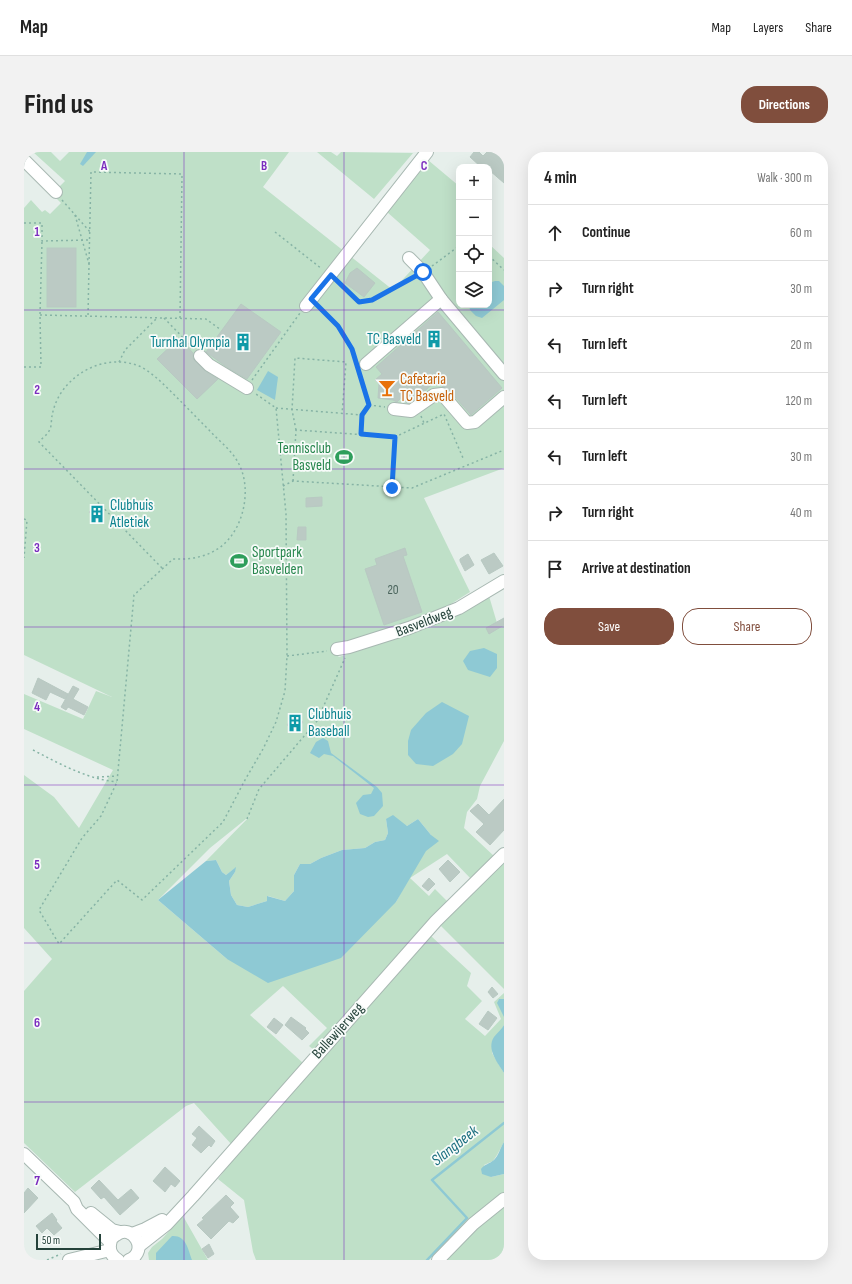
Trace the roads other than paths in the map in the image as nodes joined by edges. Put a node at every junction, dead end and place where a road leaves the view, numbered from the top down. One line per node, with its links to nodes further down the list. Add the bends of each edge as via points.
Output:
1 (426, 152): 6 (street)
2 (24, 160): 3 (street)
3 (57, 194)
4 (409, 258): 5 (street, via 423,272)
5 (441, 300): 8 (street); 9 (street)
6 (309, 302)
7 (200, 356): 10 (street, via 209,365)
8 (362, 364)
9 (504, 374)
10 (247, 388)
11 (504, 397): 12 (street, via 475,422 467,423 442,394 434,395 411,411)
12 (394, 409)
13 (504, 581): 14 (street, Basveldweg, via 459,608 409,628)
14 (343, 648)
15 (504, 854): 19 (street, Ballewijerweg, via 436,921)
16 (24, 1154): 18 (street)
17 (504, 1199): 26 (street, via 473,1224)
18 (74, 1202): 20 (street, via 82,1205 112,1230); 22 (street, via 77,1209)
19 (177, 1212): 21 (street, Ballewijerweg); 23 (street, Ballewijerweg)
20 (120, 1232): 21 (street); 22 (street, via 112,1238)
21 (132, 1234): 23 (street, via 136,1237)
22 (110, 1246): 24 (street); 25 (street, via 114,1258)
23 (136, 1254)
24 (69, 1260)
25 (118, 1260)
26 (438, 1260)

